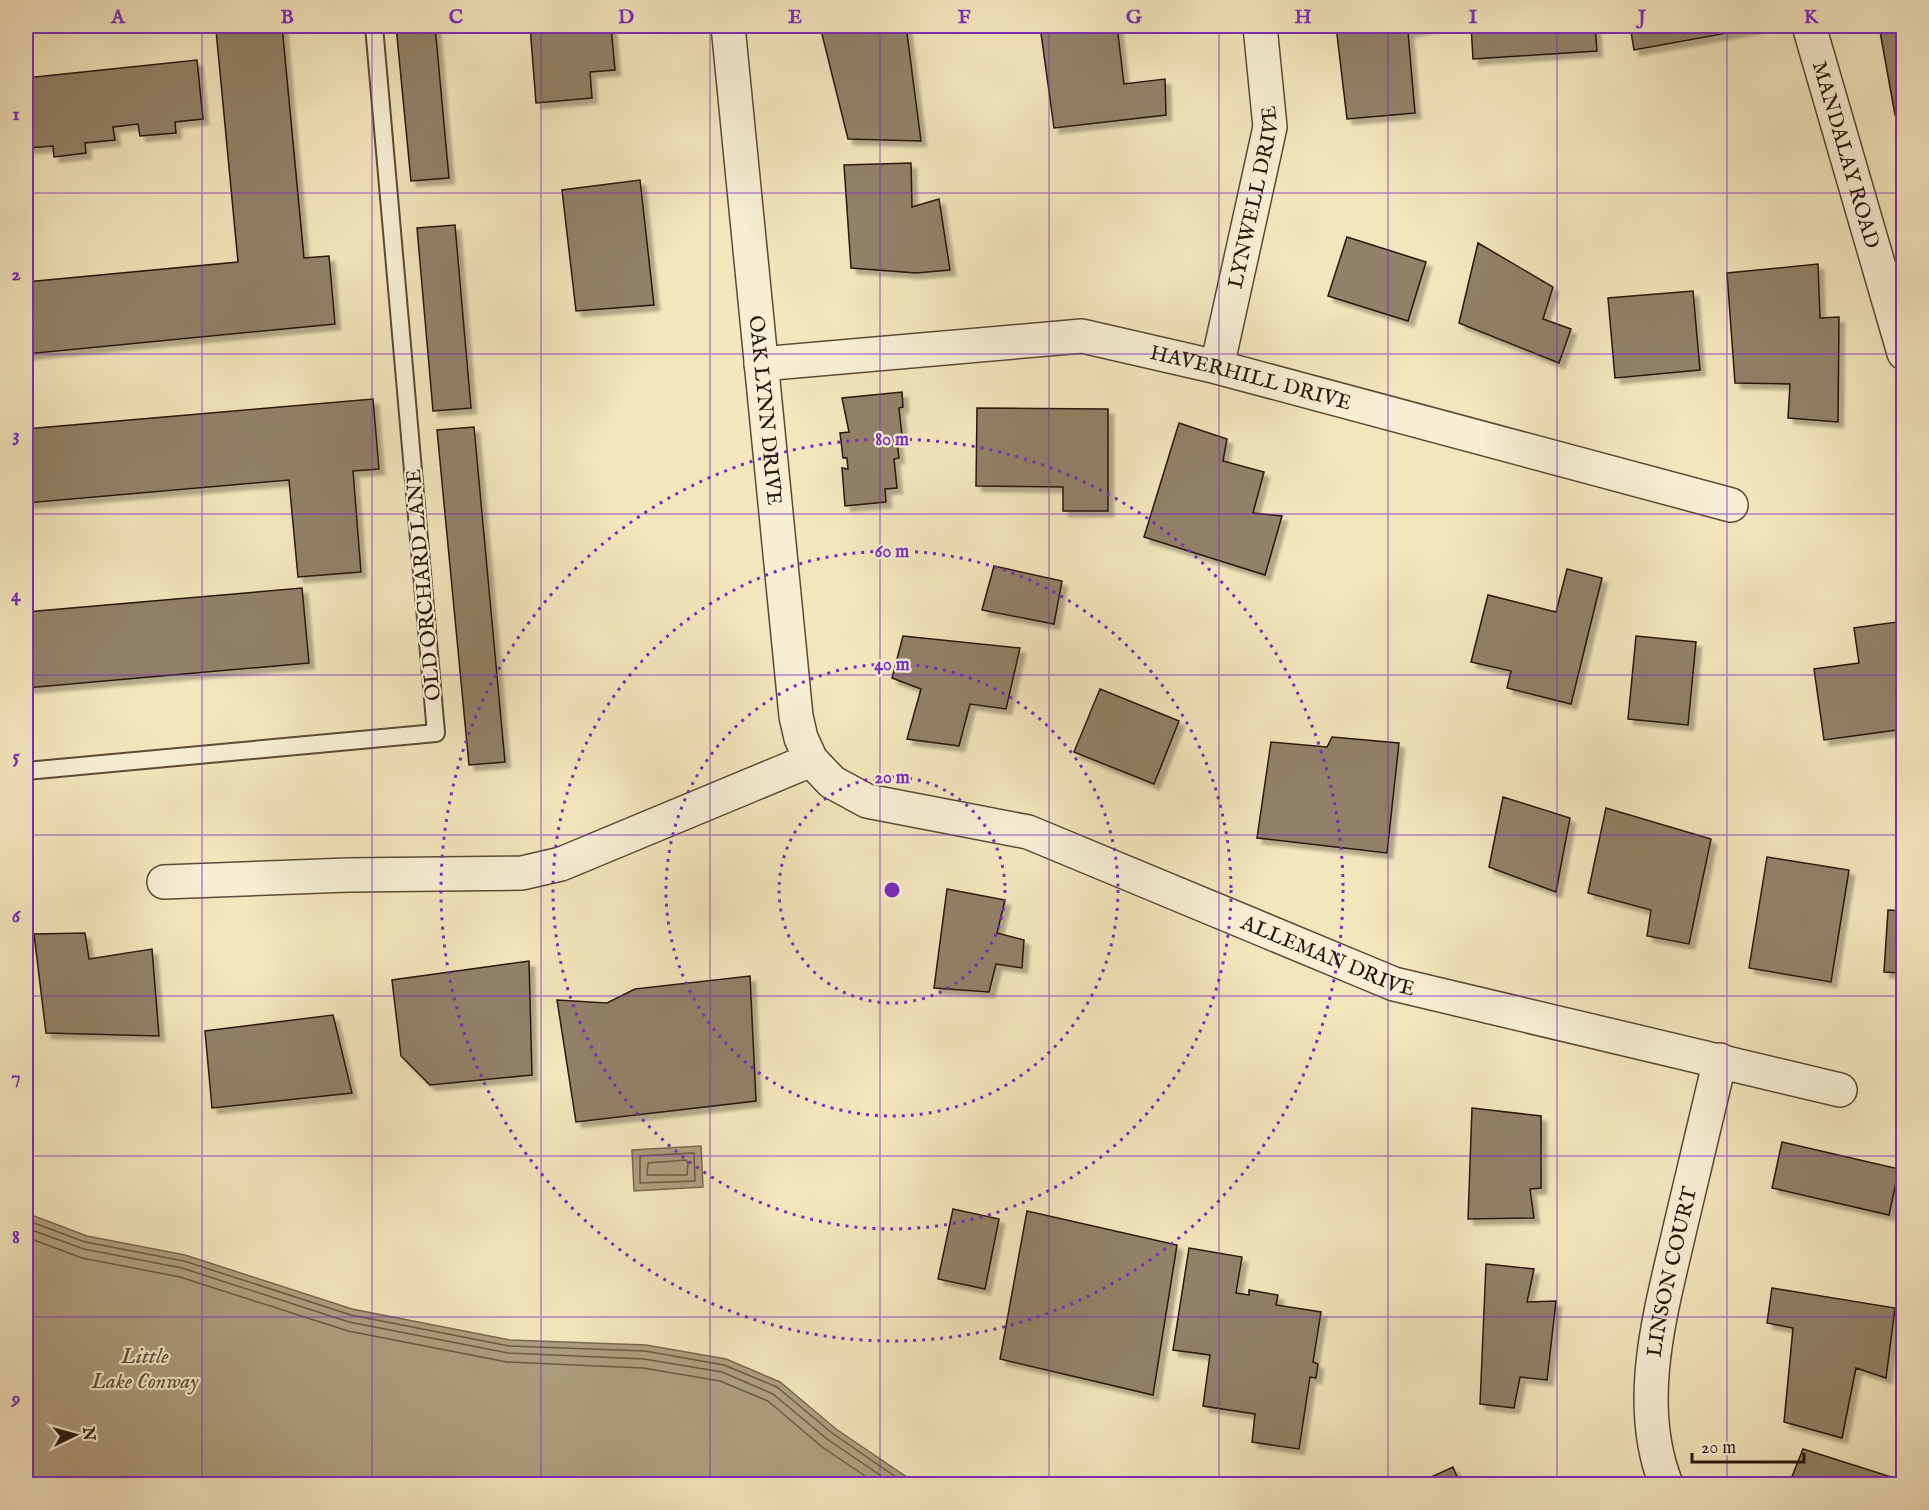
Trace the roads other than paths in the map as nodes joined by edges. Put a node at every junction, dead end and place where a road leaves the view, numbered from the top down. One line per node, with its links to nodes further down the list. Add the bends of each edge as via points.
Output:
1 (374, 26): 9 (lane, OLD ORCHARD LANE, via 436,733)
2 (728, 26): 6 (street, OAK LYNN DRIVE)
3 (1260, 26): 7 (street, LYNWELL DRIVE, via 1270,127)
4 (1809, 26): 5 (street, MANDALAY ROAD)
5 (1904, 353)
6 (761, 364): 7 (street, HAVERHILL DRIVE, via 1082,336); 10 (street, OAK LYNN DRIVE, via 796,716 801,738)
7 (1216, 367): 8 (street, HAVERHILL DRIVE)
8 (1731, 505)
9 (26, 771)
10 (821, 771): 11 (street, via 561,864 522,873); 12 (street, ALLEMAN DRIVE, via 867,801 1028,832 1394,984)
11 (164, 882)
12 (1720, 1060): 13 (street, ALLEMAN DRIVE); 14 (street, LINSON COURT, via 1657,1328 1650,1407)
13 (1840, 1090)
14 (1666, 1485)

